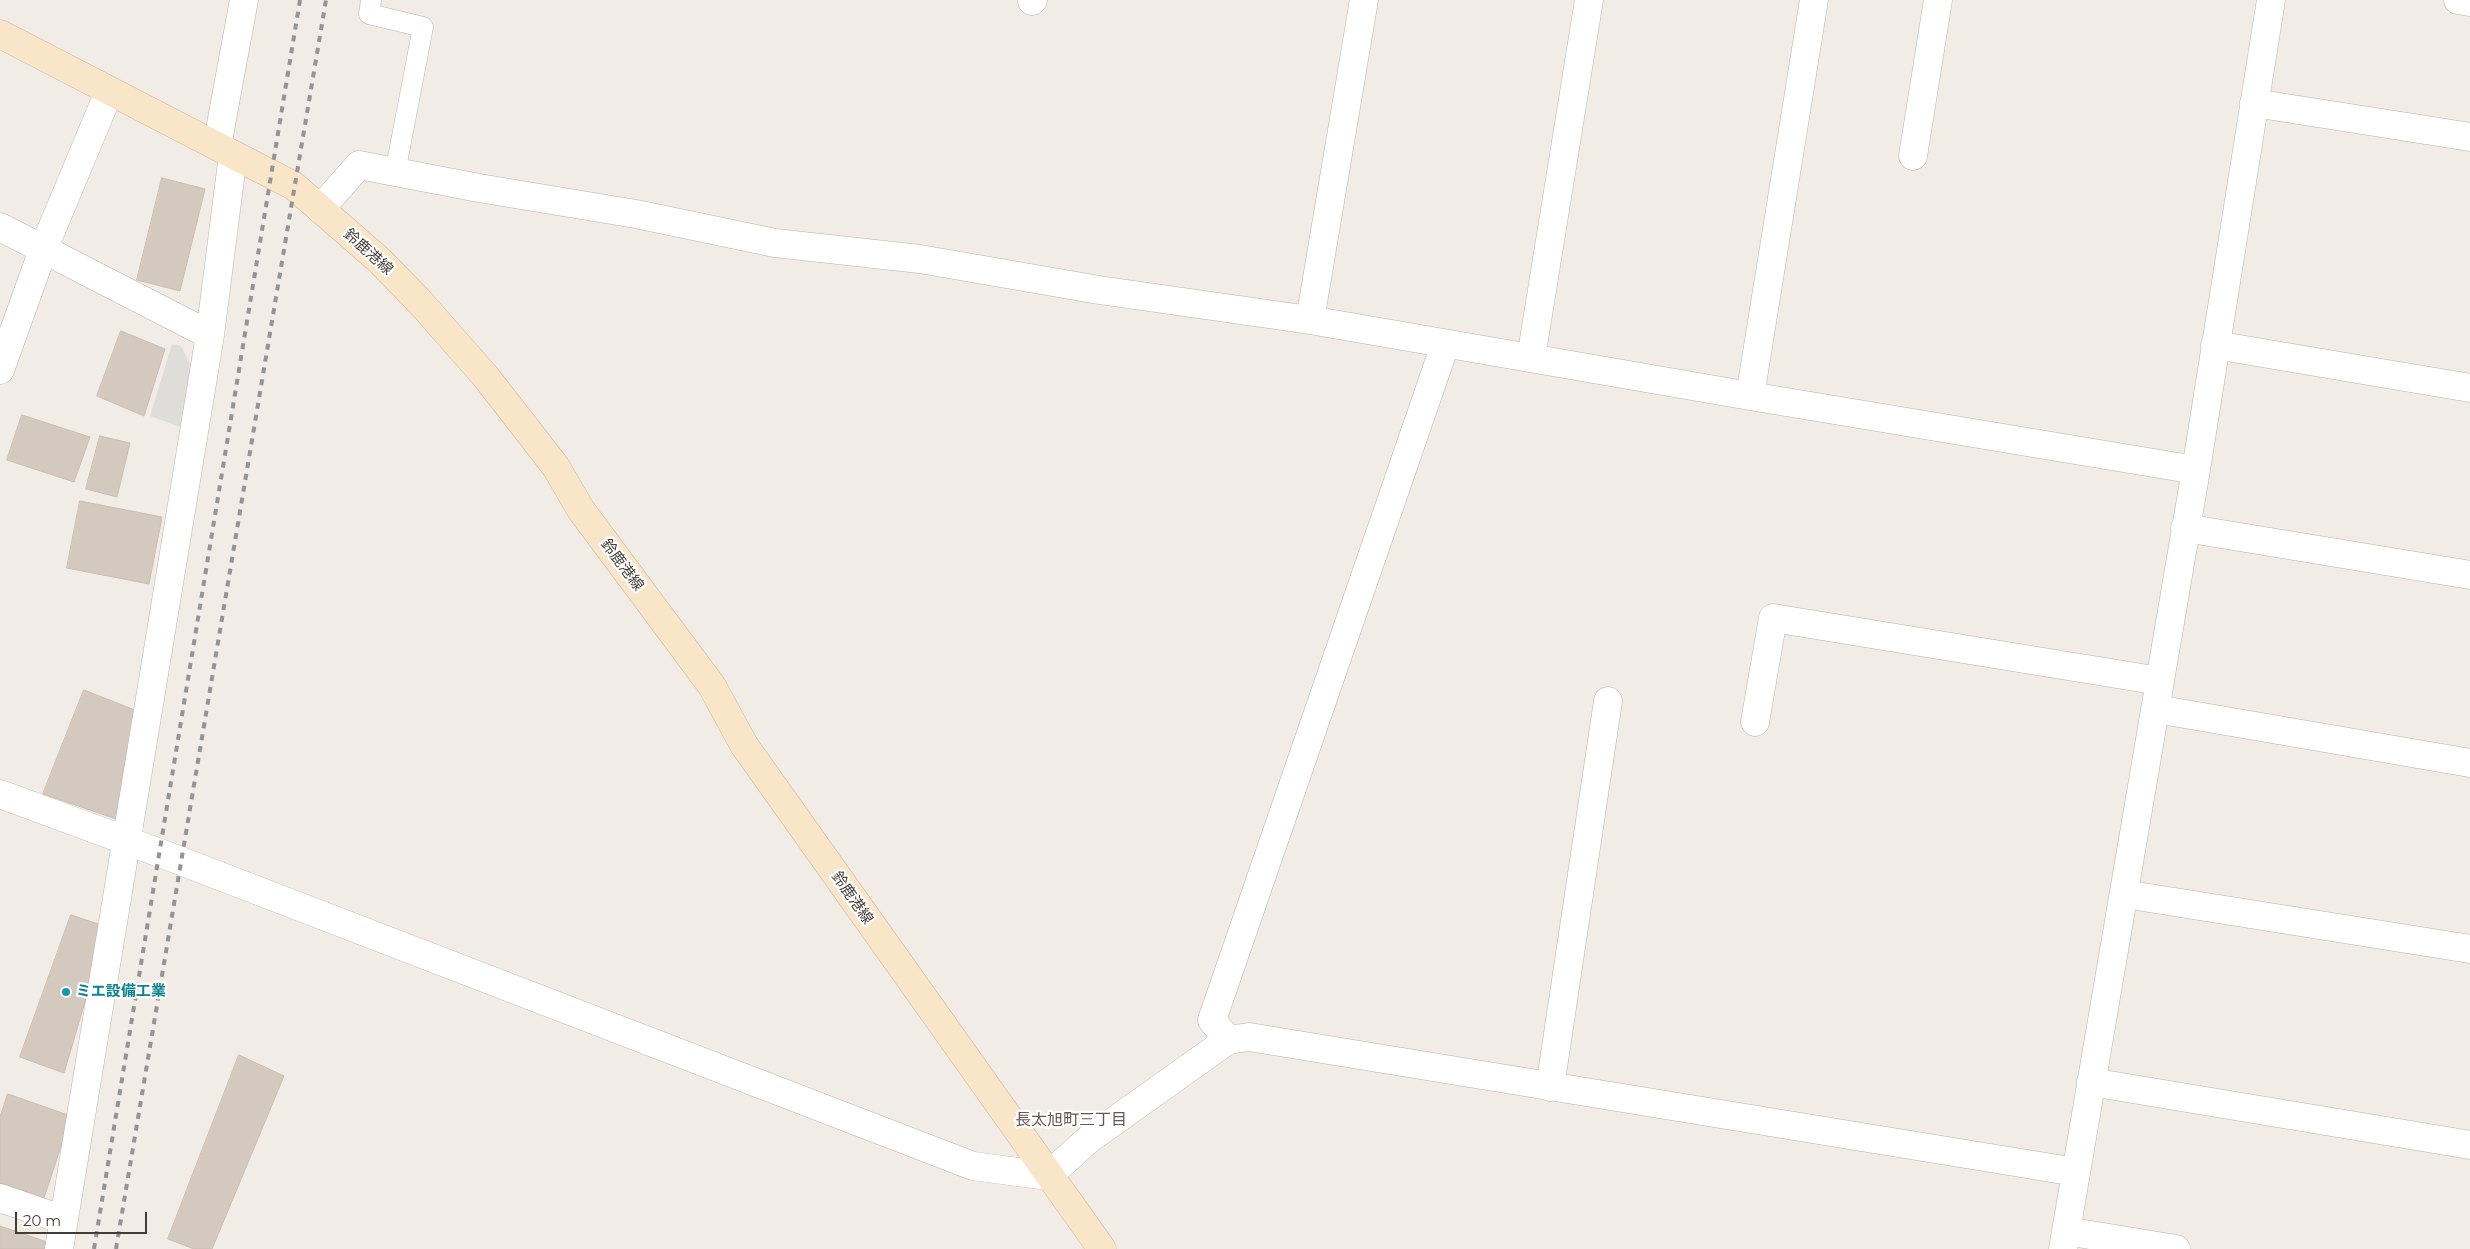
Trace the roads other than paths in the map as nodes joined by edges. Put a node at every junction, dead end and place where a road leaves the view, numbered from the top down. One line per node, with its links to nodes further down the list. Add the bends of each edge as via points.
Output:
1 (244, 0): 14 (street)
2 (371, 0): 16 (lane, via 369,14 423,27)
3 (1364, 0): 20 (street)
4 (1589, 0): 24 (street)
5 (1814, 0): 27 (street)
6 (1938, 0): 15 (street)
7 (2271, 0): 12 (street)
8 (2458, 0): 9 (street)
9 (2470, 2)
10 (0, 34): 11 (main road, 鈴鹿港線)
11 (109, 92): 14 (main road, 鈴鹿港線); 19 (street)
12 (2254, 103): 13 (street); 23 (street)
13 (2470, 137)
14 (225, 150): 17 (main road, 鈴鹿港線, via 294,186); 21 (street)
15 (1913, 156)
16 (395, 173): 17 (street, via 359,165); 20 (street, via 636,214 775,243 920,259 1099,290)
17 (320, 209): 45 (main road, 鈴鹿港線, via 379,260 420,302 486,377 556,467 581,510 712,686 744,745)
18 (0, 227): 19 (street)
19 (43, 250): 21 (street); 25 (street)
20 (1310, 320): 22 (street)
21 (210, 335): 37 (street)
22 (1445, 345): 24 (street); 40 (street, via 1212,1020)
23 (2215, 345): 26 (street); 28 (street)
24 (1531, 358): 27 (street)
25 (0, 370)
26 (2470, 388)
27 (1750, 396): 28 (street)
28 (2196, 470): 29 (street)
29 (2185, 528): 30 (street); 31 (street)
30 (2470, 575)
31 (2160, 681): 33 (street); 34 (street, via 1773,618)
32 (1608, 701): 42 (street)
33 (2156, 709): 35 (street); 38 (street)
34 (1754, 722)
35 (2470, 763)
36 (0, 794): 37 (street)
37 (125, 840): 45 (street, via 973,1166); 47 (street)
38 (2124, 894): 39 (street); 41 (street)
39 (2470, 949)
40 (1228, 1040): 42 (street, via 1249,1037); 45 (street, via 1089,1139)
41 (2092, 1082): 43 (street); 44 (street)
42 (1550, 1087): 44 (street)
43 (2470, 1144)
44 (2076, 1172): 48 (street)
45 (1048, 1176): 49 (main road, 鈴鹿港線)
46 (0, 1198): 47 (street)
47 (64, 1220): 50 (street)
48 (2065, 1240): 51 (street)
49 (1091, 1243)
50 (59, 1249)
51 (2176, 1249)

